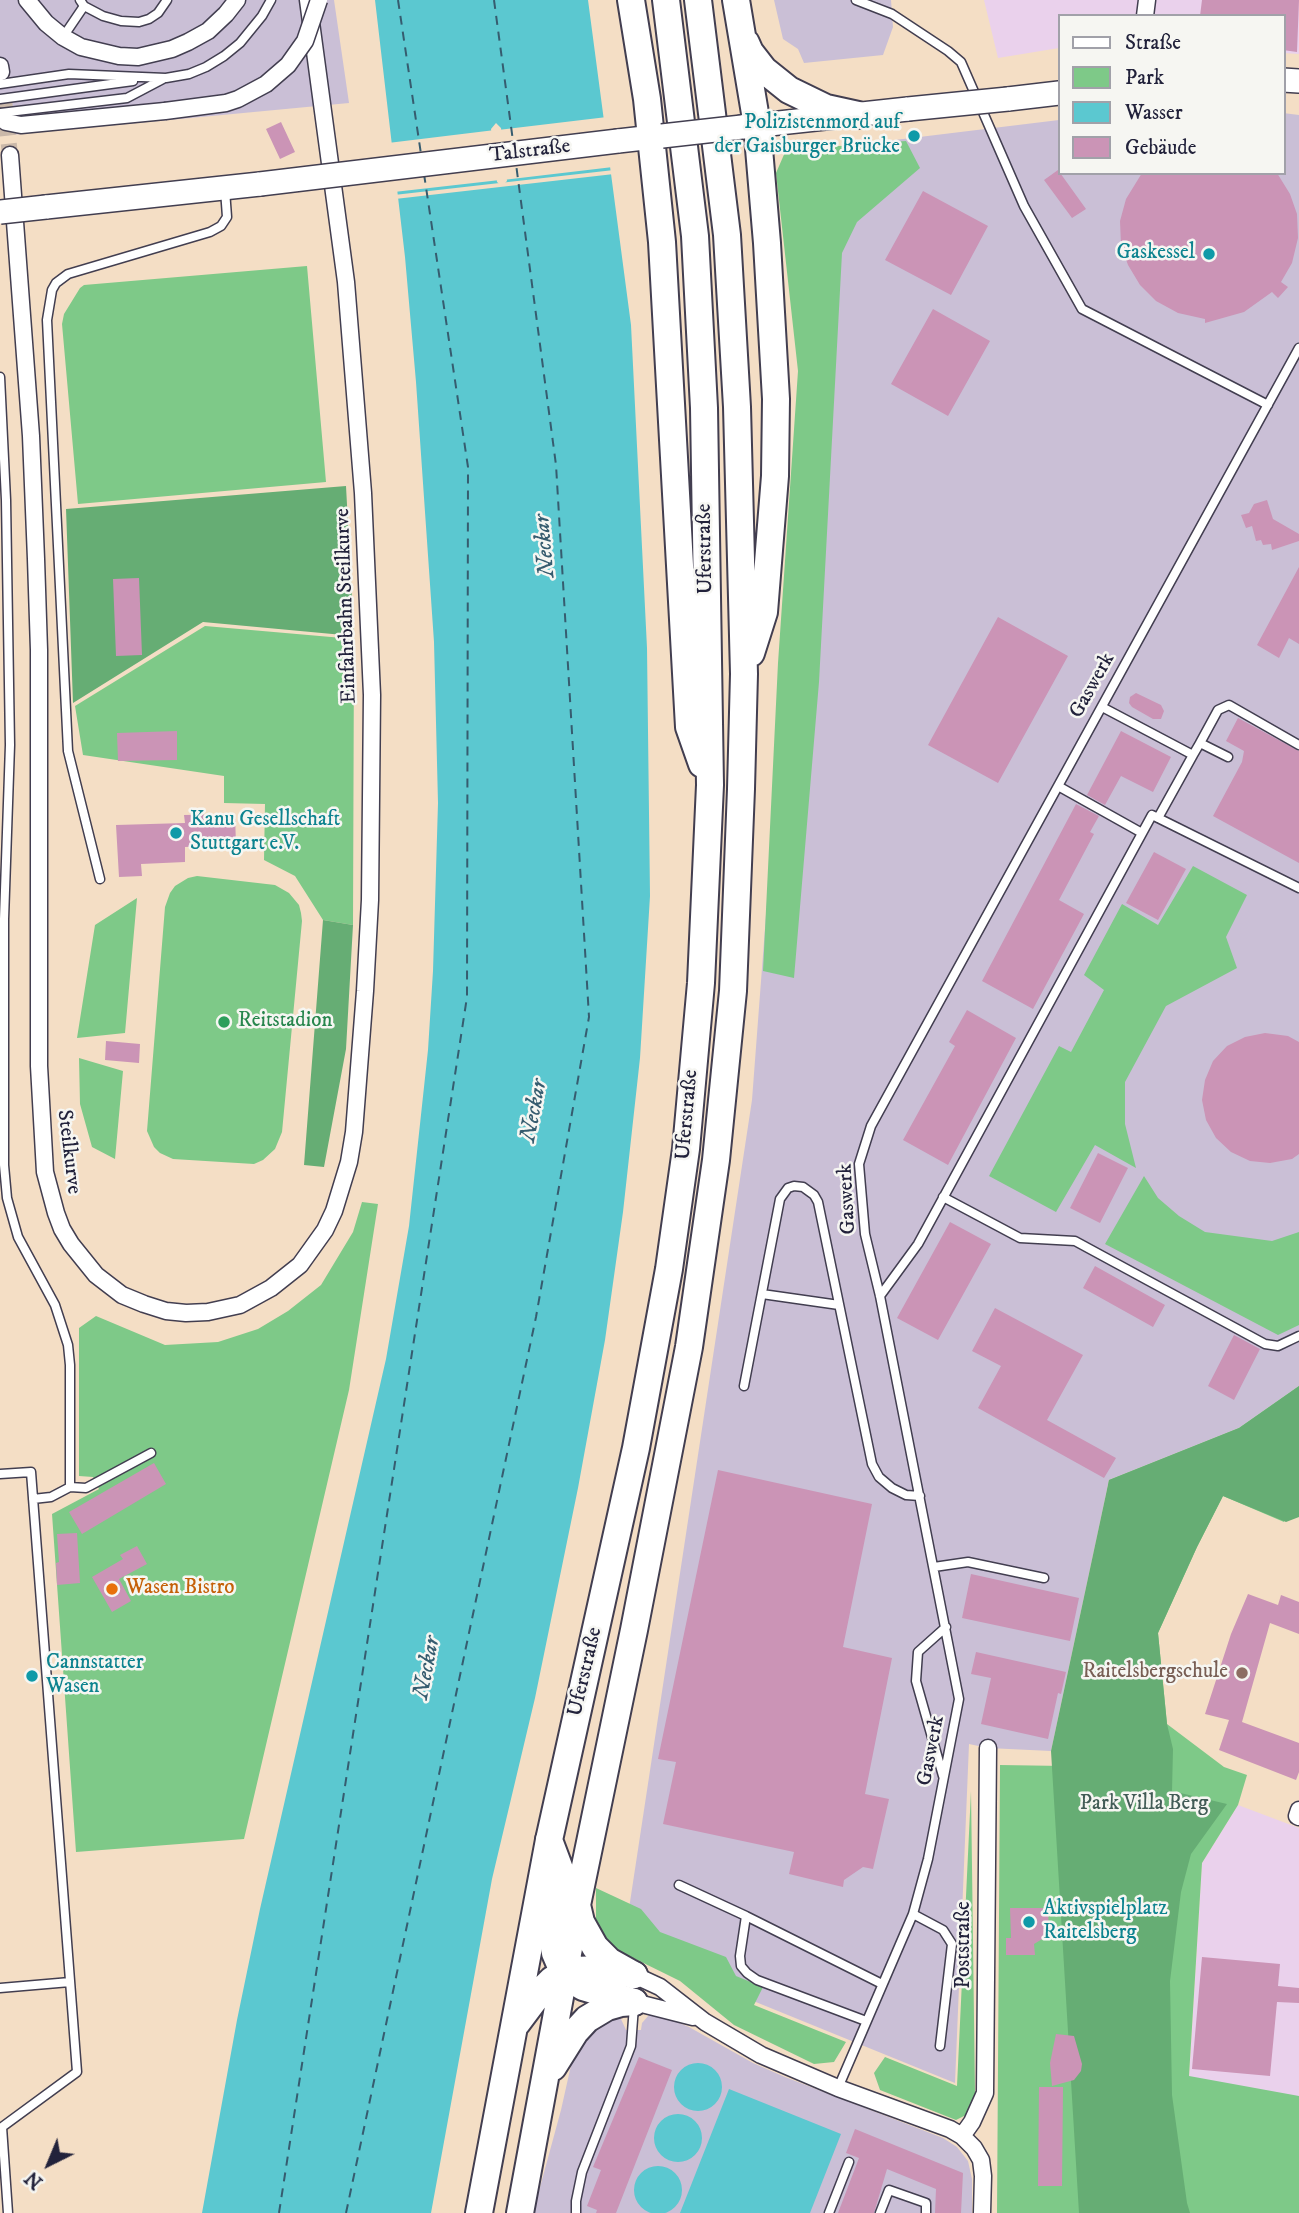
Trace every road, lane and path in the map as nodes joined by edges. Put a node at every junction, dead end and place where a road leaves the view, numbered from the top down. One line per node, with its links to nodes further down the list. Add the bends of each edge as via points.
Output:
1 (27, 0): 18 (street)
2 (167, 0): 14 (lane, via 158,13 139,22 103,16)
3 (225, 0): 16 (street)
4 (237, 0): 16 (street)
5 (271, 0): 22 (lane, via 252,30 224,57 189,74)
6 (308, 0): 49 (street, Einfahrbahn Steilkurve, via 350,320 372,695 365,991 354,1132)
7 (319, 0): 26 (street, bridge, via 305,41 288,65 266,85 226,103 21,125 6,122)
8 (631, 0): 29 (main road)
9 (666, 0): 42 (main road, Uferstraße, via 695,236 704,408)
10 (698, 0): 36 (main road, Uferstraße, via 727,235)
11 (736, 0): 17 (main road)
12 (856, 0): 15 (lane)
13 (882, 0): 15 (lane)
14 (82, 3): 18 (lane)
15 (883, 10): 35 (lane, via 961,62 1024,206 1082,309)
16 (208, 31): 18 (street, via 172,49 138,57 81,47)
17 (742, 35): 27 (main road, via 757,62 789,90 826,108); 28 (main road)
18 (63, 37)
19 (0, 66): 20 (street)
20 (1, 72)
21 (153, 78): 22 (lane); 23 (lane, via 69,74); 25 (lane)
22 (166, 78): 26 (lane, via 127,99)
23 (0, 84)
24 (1058, 93): 27 (main road, Talstraße, bridge)
25 (0, 99)
26 (0, 115)
27 (858, 115): 28 (main road, Talstraße)
28 (749, 126): 29 (main road, Talstraße, bridge); 36 (main road, via 776,399 764,612)
29 (650, 137): 31 (main road, Talstraße, bridge); 42 (main road, via 662,242 689,727)
30 (10, 155): 49 (street, Steilkurve, via 37,585 42,1149 56,1213 82,1261 106,1284 155,1308 186,1313 240,1305 271,1288 300,1265)
31 (225, 187): 32 (main road, Talstraße, bridge); 46 (lane, via 228,214 210,232 68,274 52,290 47,320 68,751)
32 (0, 212)
33 (1299, 348): 35 (lane, Gaswerk)
34 (0, 377): 57 (lane, via 10,745 4,919 4,1165 18,1237 55,1305 68,1345)
35 (1268, 405): 37 (lane, Gaswerk)
36 (744, 674): 67 (main road, Uferstraße, via 733,991 716,1160 689,1346)
37 (1102, 707): 40 (lane); 43 (lane, Gaswerk)
38 (1200, 743): 39 (lane, via 1218,710 1229,705); 40 (lane); 41 (lane)
39 (1299, 745)
40 (1193, 755): 44 (lane)
41 (1228, 757)
42 (710, 785): 65 (main road, Uferstraße, via 700,995 669,1269 636,1448)
43 (1058, 786): 45 (lane); 51 (lane, Gaswerk, via 871,1126 859,1164 865,1234)
44 (1158, 818): 45 (lane, via 1152,815); 47 (lane)
45 (1142, 833): 48 (lane)
46 (100, 879)
47 (1299, 888)
48 (943, 1197): 51 (lane, via 918,1244); 53 (lane, via 1020,1238 1075,1241 1265,1344 1278,1346)
49 (334, 1211)
50 (762, 1294): 52 (lane); 52 (lane, via 783,1192 803,1186 818,1202); 54 (lane)
51 (880, 1296): 58 (lane, Gaswerk)
52 (839, 1305): 58 (lane, via 872,1464 879,1478 892,1488)
53 (1299, 1336)
54 (744, 1386)
55 (151, 1453): 57 (lane, via 86,1488)
56 (0, 1474): 59 (lane, via 31,1472)
57 (70, 1487): 59 (lane, via 51,1497)
58 (920, 1496): 60 (lane, Gaswerk)
59 (33, 1499): 72 (lane)
60 (934, 1567): 61 (lane, via 968,1562); 62 (lane, Gaswerk)
61 (1044, 1578)
62 (946, 1627): 64 (lane, Gaswerk, via 959,1699); 64 (lane, via 918,1652 916,1681)
63 (988, 1748): 82 (street, Poststraße, via 985,2093)
64 (944, 1779): 68 (lane, Gaswerk)
65 (549, 1840): 70 (main road, via 561,1872 552,1925 553,1945); 78 (main road, Uferstraße)
66 (679, 1885): 69 (lane)
67 (577, 1905): 70 (main road, Uferstraße); 71 (main road, via 595,1948)
68 (913, 1914): 73 (lane, Gaswerk); 79 (lane, via 943,1930 952,1944)
69 (746, 1916): 73 (lane); 76 (lane, via 740,1956 747,1973)
70 (564, 1973): 71 (main road, via 599,1969); 75 (main road, via 583,1987); 78 (main road, via 532,2000); 80 (main road, Uferstraße)
71 (634, 1975): 75 (lane); 77 (street, via 660,1987)
72 (70, 1982): 74 (lane); 84 (lane, via 77,2072 2,2127)
73 (882, 1984): 76 (lane, Gaswerk)
74 (0, 1988)
75 (634, 2002): 77 (street); 80 (main road, via 607,2007 587,2019); 87 (lane, via 631,2046 582,2172)
76 (866, 2021): 81 (lane, Gaswerk)
77 (705, 2022): 81 (street, via 761,2055)
78 (511, 2037): 85 (main road, Uferstraße)
79 (940, 2046)
80 (545, 2081): 86 (main road, Uferstraße)
81 (838, 2088): 82 (street)
82 (962, 2136): 91 (street, via 981,2160)
83 (849, 2162): 88 (lane)
84 (8, 2213)
85 (479, 2213)
86 (520, 2213)
87 (576, 2213)
88 (829, 2213)
89 (880, 2213): 90 (lane, via 889,2190 926,2203)
90 (926, 2213)
91 (982, 2213)

